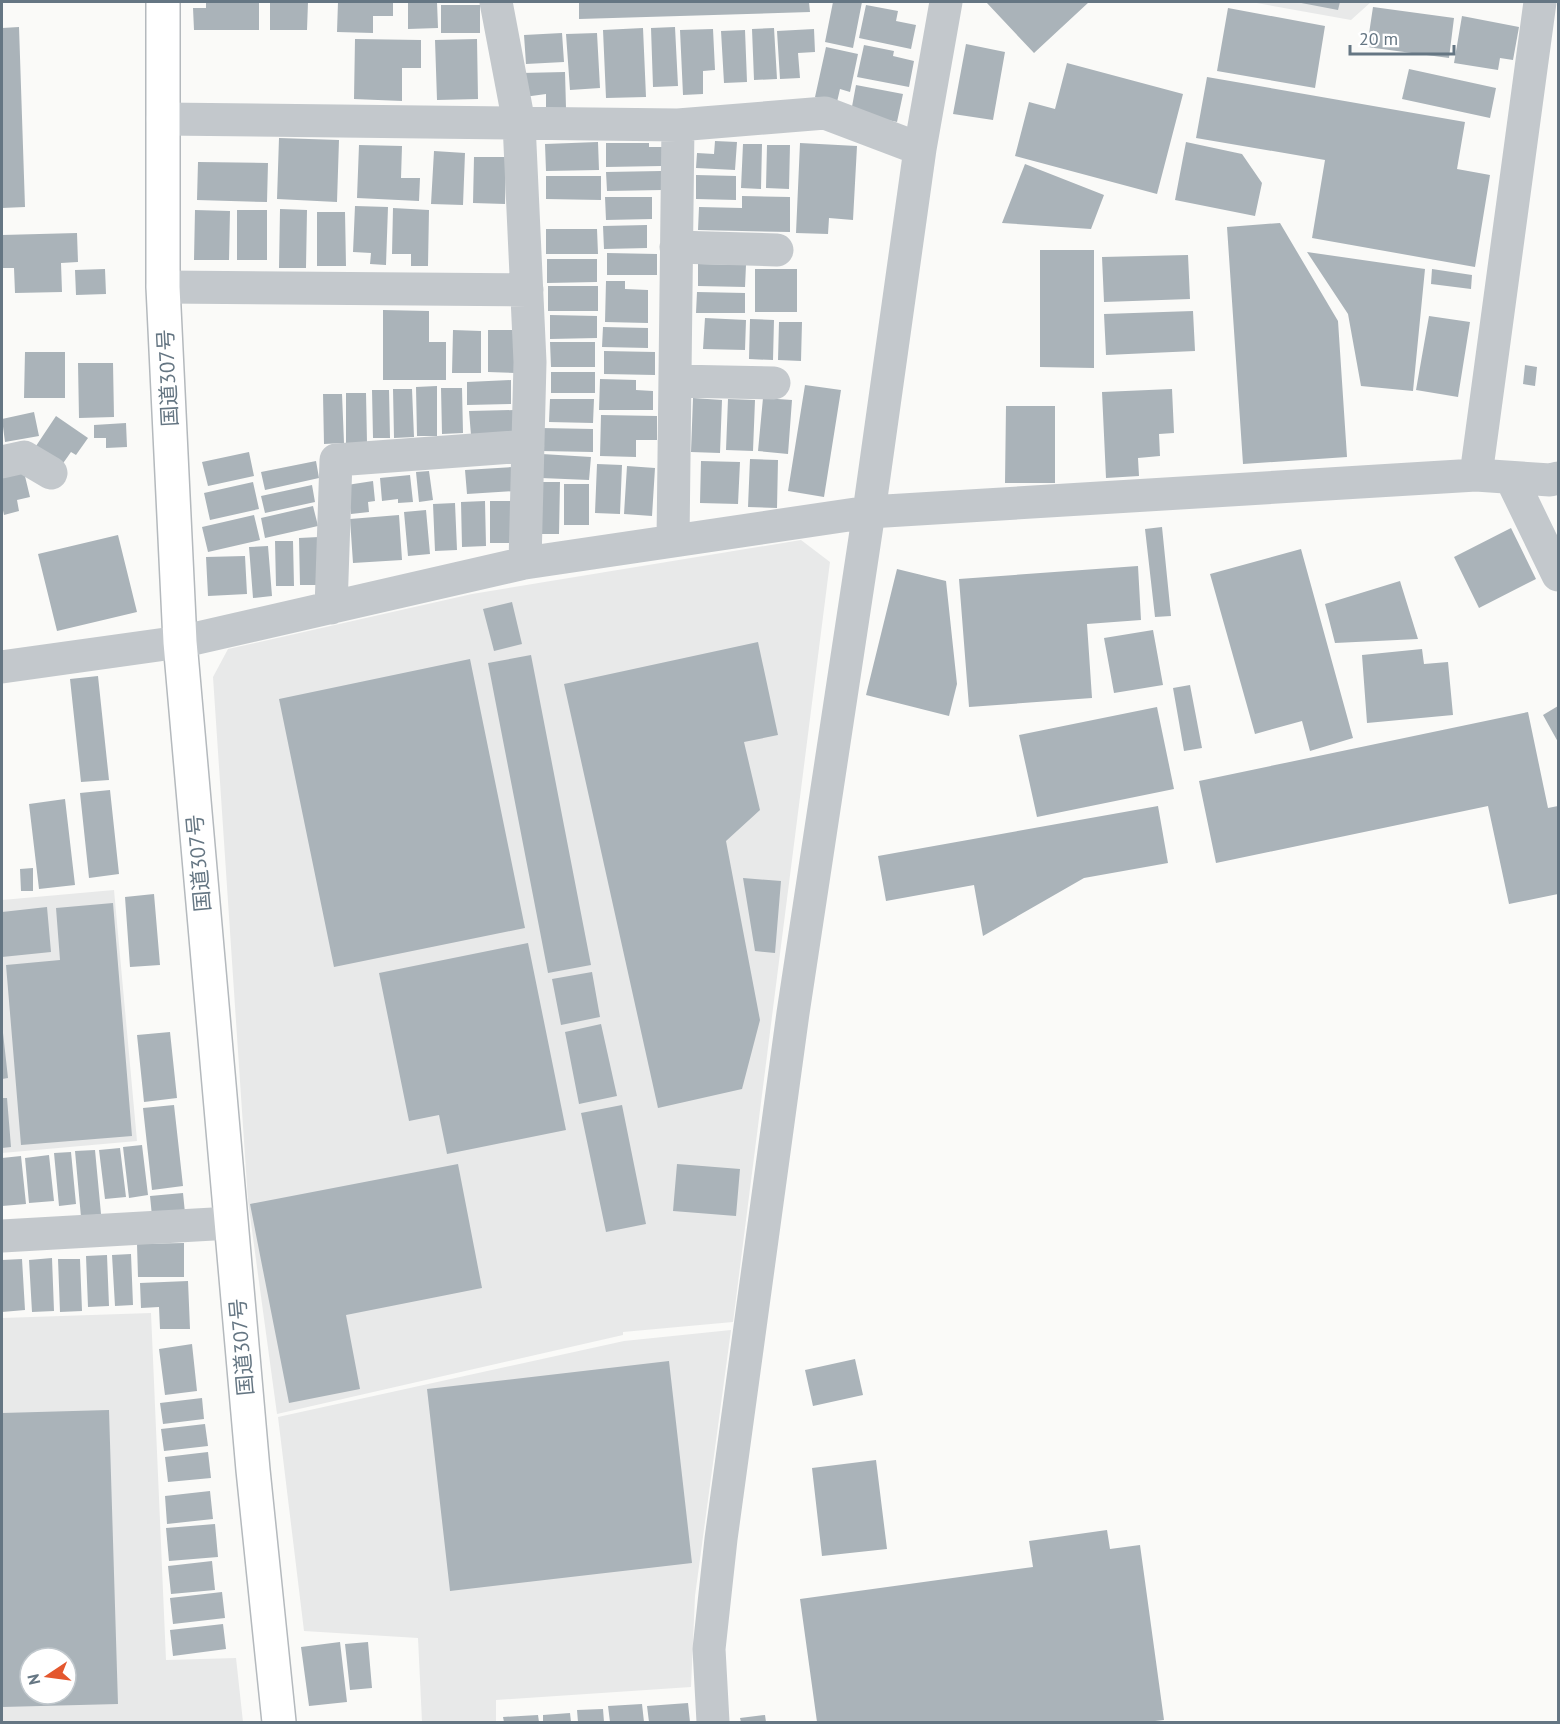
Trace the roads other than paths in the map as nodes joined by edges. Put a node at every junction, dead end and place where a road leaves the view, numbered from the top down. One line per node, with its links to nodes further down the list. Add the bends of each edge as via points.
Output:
1 (163, 2): 5 (highway, 国道307号)
2 (496, 2): 6 (street)
3 (946, 2): 8 (street)
4 (1540, 2): 18 (street)
5 (163, 119): 6 (street); 11 (highway, 国道307号)
6 (519, 123): 7 (street); 12 (street)
7 (678, 125): 8 (street, via 825,113); 9 (street)
8 (920, 149): 21 (street)
9 (676, 246): 10 (street); 13 (street)
10 (777, 250)
11 (163, 287): 12 (street); 26 (highway, 国道307号)
12 (527, 290): 15 (street)
13 (675, 381): 14 (street); 22 (street)
14 (774, 383)
15 (528, 446): 23 (street); 25 (street, via 336,460)
16 (2, 462): 17 (street, via 24,457)
17 (51, 473)
18 (1476, 476): 19 (street); 21 (street)
19 (1511, 477): 20 (street); 24 (street)
20 (1558, 478)
21 (869, 512): 22 (street); 31 (street, via 794,1013 722,1539 709,1649)
22 (673, 541): 23 (street)
23 (525, 563): 25 (street)
24 (1558, 575)
25 (331, 608): 26 (street)
26 (180, 642): 27 (street); 28 (highway, 国道307号)
27 (2, 667)
28 (231, 1223): 29 (street); 30 (highway, 国道307号)
29 (2, 1236)
30 (279, 1722)
31 (713, 1722)

